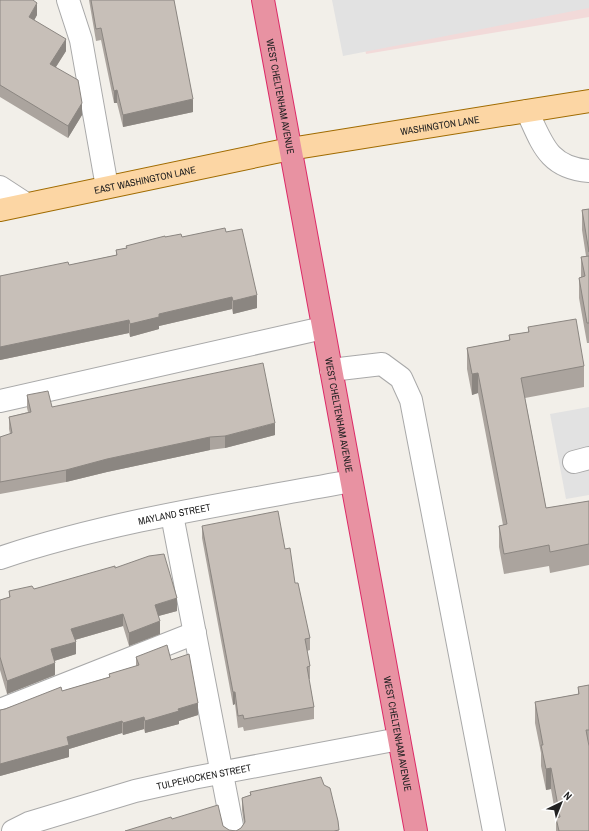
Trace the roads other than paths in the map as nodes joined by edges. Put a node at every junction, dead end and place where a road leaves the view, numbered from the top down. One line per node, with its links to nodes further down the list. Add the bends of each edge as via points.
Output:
1 (68, 0): 7 (street, via 81,40)
2 (263, 0): 5 (highway, WEST CHELTENHAM AVENUE)
3 (589, 101): 4 (main road, WASHINGTON LANE)
4 (527, 111): 5 (main road, WASHINGTON LANE); 6 (street, via 548,153 568,167)
5 (290, 149): 7 (main road, EAST WASHINGTON LANE, via 237,162); 11 (highway, WEST CHELTENHAM AVENUE)
6 (589, 171)
7 (106, 186): 9 (main road, EAST WASHINGTON LANE)
8 (0, 187): 9 (street)
9 (26, 204): 10 (main road, EAST WASHINGTON LANE)
10 (0, 210)
11 (323, 328): 12 (highway, WEST CHELTENHAM AVENUE); 13 (street)
12 (331, 370): 14 (highway, WEST CHELTENHAM AVENUE); 24 (street, via 382,364 401,378 411,400)
13 (0, 401)
14 (352, 481): 15 (street, MAYLAND STREET); 19 (highway, WEST CHELTENHAM AVENUE)
15 (172, 515): 16 (street, MAYLAND STREET, via 103,529); 17 (street)
16 (0, 558)
17 (195, 633): 18 (street); 20 (street)
18 (0, 710)
19 (399, 739): 20 (street, TULPEHOCKEN STREET); 23 (highway, WEST CHELTENHAM AVENUE)
20 (222, 772): 21 (street, TULPEHOCKEN STREET, via 135,792); 22 (street)
21 (12, 831)
22 (233, 831)
23 (416, 831)
24 (494, 831)

